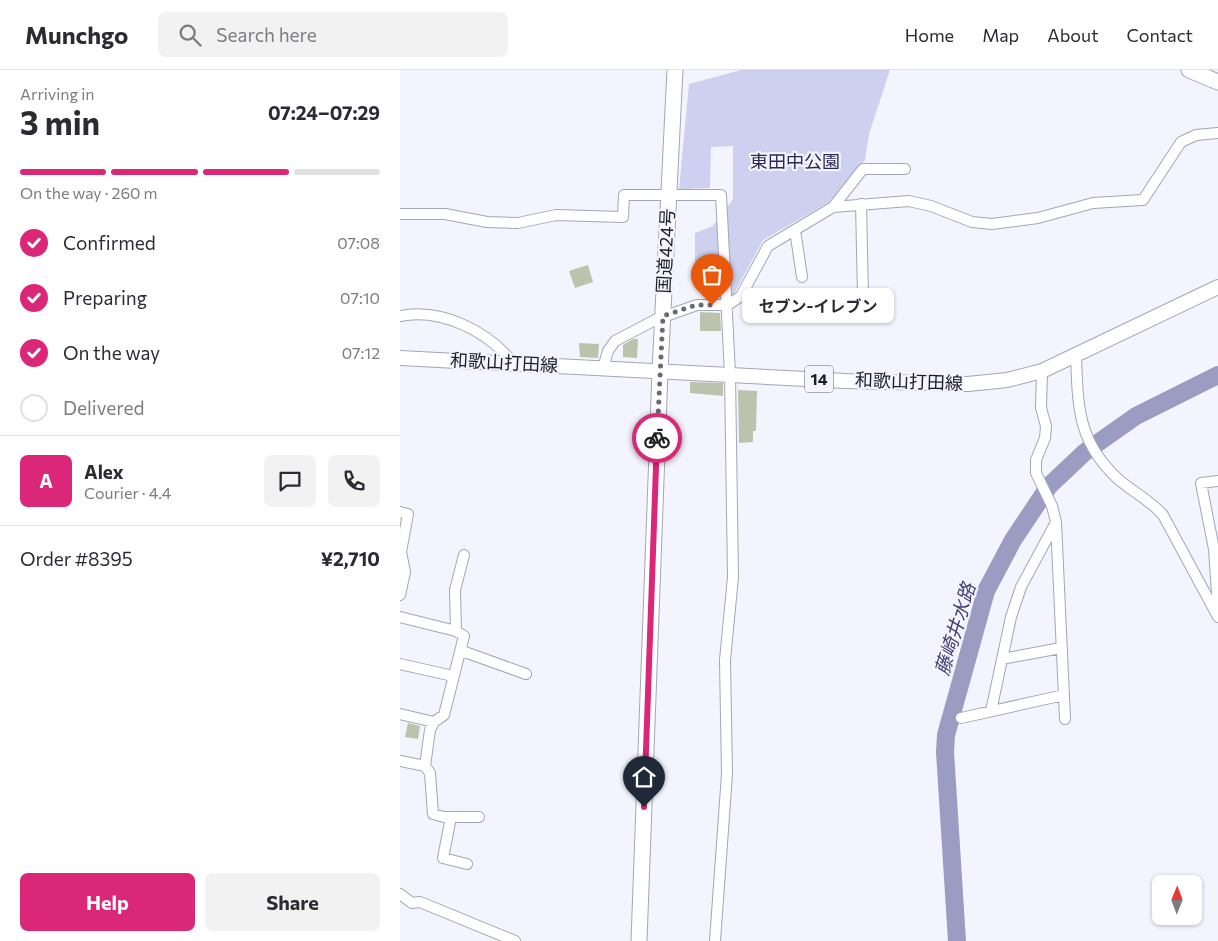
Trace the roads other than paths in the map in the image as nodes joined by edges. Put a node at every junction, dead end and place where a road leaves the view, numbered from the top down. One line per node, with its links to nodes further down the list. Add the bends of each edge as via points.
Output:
1 (675, 70): 6 (highway, 国道424号)
2 (1189, 70): 3 (highway)
3 (1218, 82)
4 (1218, 133): 7 (street, via 1196,135 1182,142 1144,200 1093,203 1038,218 992,224 972,222 909,201)
5 (905, 169): 8 (street, via 864,169)
6 (669, 196): 9 (street, via 624,195 623,217 556,215 518,223 487,222 445,214); 14 (street, via 721,195); 16 (highway, 国道424号)
7 (860, 204): 8 (street); 13 (street)
8 (833, 207): 10 (street)
9 (400, 214)
10 (794, 230): 11 (street); 14 (street, via 768,246 741,296)
11 (802, 277)
12 (1218, 287): 17 (main road, 和歌山打田線 / 14)
13 (863, 295)
14 (728, 305): 16 (street, via 696,305); 23 (street)
15 (400, 316): 19 (street, via 418,312 472,328 503,349)
16 (663, 316): 20 (street, via 615,341); 21 (highway, 国道424号)
17 (1076, 356): 22 (main road, 和歌山打田線 / 14); 30 (street, via 1078,412 1090,444 1119,480 1146,498 1163,515)
18 (400, 358): 19 (main road, 和歌山打田線 / 14)
19 (514, 364): 20 (main road, 和歌山打田線 / 14)
20 (603, 368): 21 (main road, 和歌山打田線 / 14)
21 (660, 371): 23 (main road, 和歌山打田線 / 14); 52 (highway, 国道424号)
22 (1042, 371): 23 (main road, 和歌山打田線 / 14, via 1007,380 968,384); 26 (street, via 1041,408 1046,426 1036,460 1036,473)
23 (730, 374): 53 (street, via 733,576 726,660 727,774)
24 (1218, 480): 29 (street, via 1201,483 1214,550)
25 (400, 512): 28 (street, via 408,514)
26 (1056, 522): 33 (street); 35 (street, via 1021,587)
27 (464, 555): 32 (street, via 455,590)
28 (400, 595)
29 (1218, 608)
30 (1218, 616)
31 (400, 617): 32 (street)
32 (456, 630): 34 (street, via 464,636)
33 (1061, 648): 35 (street); 39 (street)
34 (462, 651): 37 (street); 38 (street)
35 (1002, 659): 40 (street)
36 (400, 664): 38 (street)
37 (526, 674)
38 (453, 676): 44 (street, via 444,715)
39 (1064, 695): 40 (street); 43 (street)
40 (991, 711): 42 (street)
41 (400, 714): 44 (street)
42 (961, 718)
43 (1065, 719)
44 (434, 722): 46 (street)
45 (400, 761): 46 (street)
46 (425, 766): 47 (street, via 430,773 433,814)
47 (451, 817): 48 (street); 49 (street, via 443,858)
48 (479, 817)
49 (468, 864)
50 (400, 894): 51 (street, via 412,902 420,902)
51 (515, 941)
52 (639, 941)
53 (715, 941)

